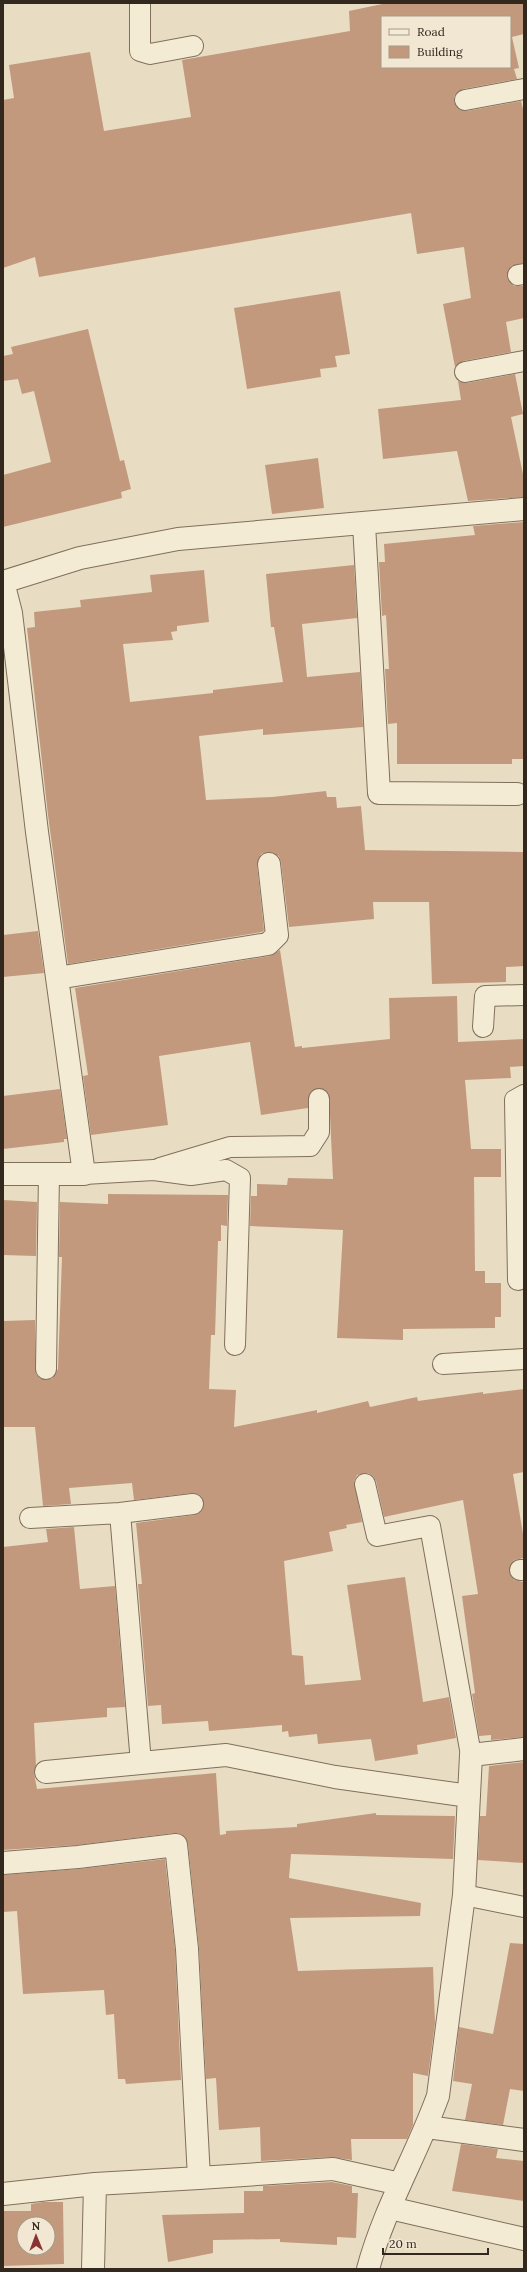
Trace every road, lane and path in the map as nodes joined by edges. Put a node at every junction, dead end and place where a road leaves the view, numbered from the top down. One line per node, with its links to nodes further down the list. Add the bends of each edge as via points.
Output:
1 (140, 3): 2 (lane, via 140,51 150,54)
2 (193, 46)
3 (524, 89): 4 (lane)
4 (465, 100)
5 (524, 361): 6 (lane)
6 (465, 372)
7 (524, 509): 8 (street)
8 (364, 524): 9 (street, via 178,539 80,558); 10 (street, via 379,792)
9 (3, 582): 12 (street, via 11,613)
10 (517, 794)
11 (270, 864): 12 (street, via 277,935 268,944)
12 (57, 978): 20 (street)
13 (524, 994): 14 (lane, via 485,996)
14 (483, 1027)
15 (524, 1095): 21 (lane, via 515,1100)
16 (319, 1099): 17 (lane, via 319,1132 310,1146 230,1147)
17 (154, 1170): 20 (lane); 22 (lane, via 191,1175 226,1170 240,1178)
18 (49, 1173): 19 (street); 20 (street); 25 (lane)
19 (3, 1174)
20 (84, 1174)
21 (518, 1280)
22 (235, 1345)
23 (524, 1358): 24 (lane)
24 (443, 1364)
25 (46, 1369)
26 (365, 1484): 31 (lane, via 377,1536 430,1526)
27 (193, 1504): 28 (lane)
28 (120, 1513): 29 (lane); 32 (lane)
29 (30, 1518)
30 (524, 1749): 31 (street)
31 (471, 1755): 34 (street)
32 (141, 1764): 33 (street); 34 (street, via 226,1755 335,1778)
33 (46, 1772)
34 (469, 1796): 36 (street)
35 (3, 1863): 40 (street, via 176,1845 187,1949)
36 (464, 1895): 37 (lane); 38 (street, via 438,2096)
37 (524, 1906)
38 (427, 2127): 39 (street); 42 (street)
39 (524, 2140)
40 (199, 2178): 41 (street); 42 (street, via 333,2169)
41 (95, 2184): 43 (street); 46 (street)
42 (400, 2184): 44 (street)
43 (3, 2194)
44 (390, 2208): 45 (street); 47 (street)
45 (524, 2239)
46 (93, 2269)
47 (368, 2269)

